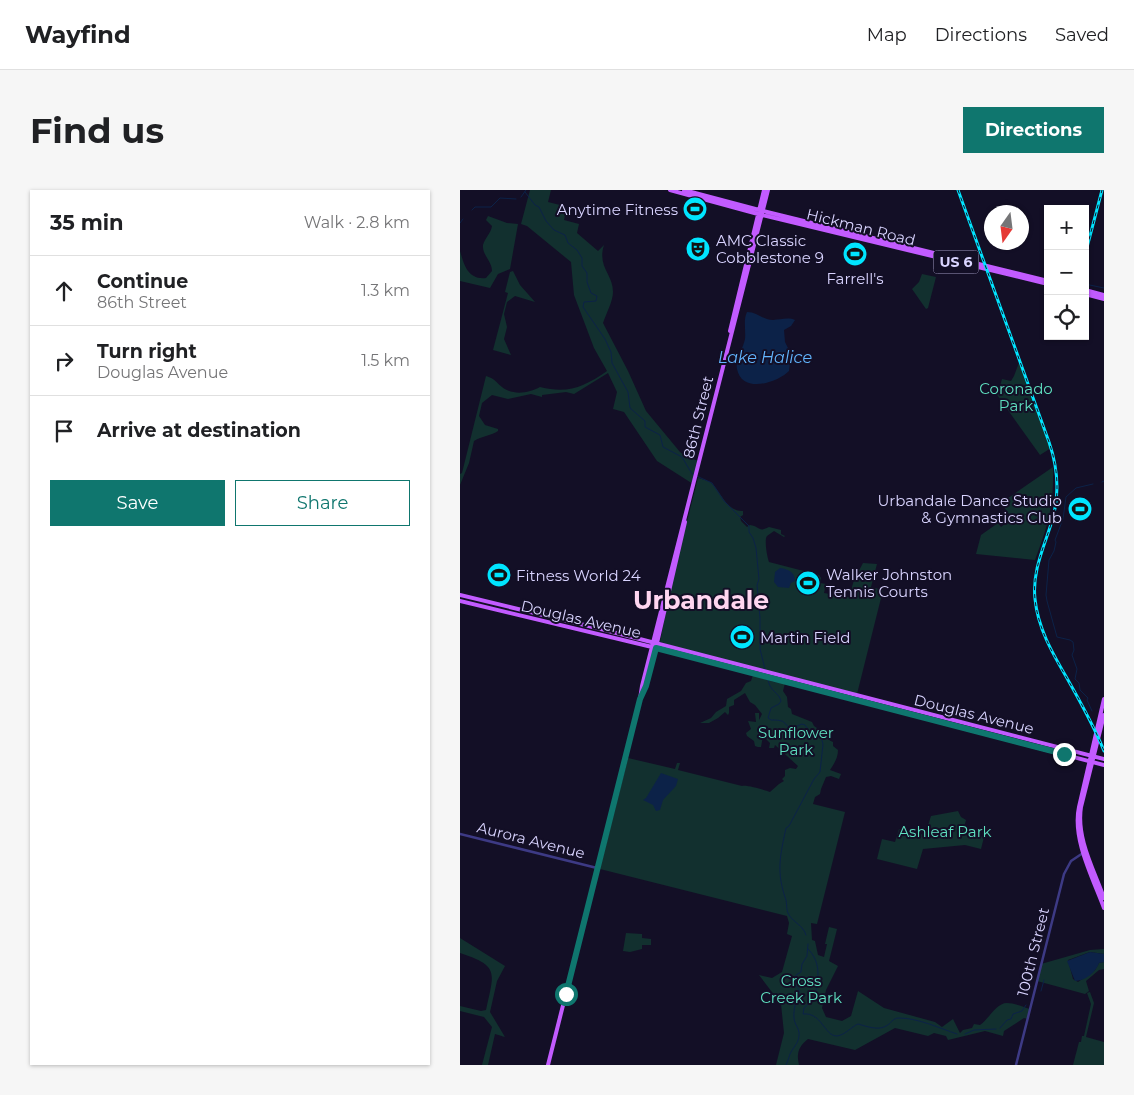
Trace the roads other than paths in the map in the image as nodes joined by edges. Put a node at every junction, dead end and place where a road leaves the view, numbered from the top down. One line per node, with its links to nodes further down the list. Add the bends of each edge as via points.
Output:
1 (670, 190): 4 (main road, Hickman Road / US 6)
2 (684, 190): 4 (main road, Hickman Road / US 6)
3 (766, 190): 4 (main road, 86th Street)
4 (761, 212): 5 (main road, Hickman Road / US 6); 6 (main road, Hickman Road / US 6); 15 (main road, 86th Street, via 730,327 684,531)
5 (1044, 279)
6 (1044, 283)
7 (1089, 291): 8 (main road)
8 (1104, 294)
9 (1089, 295): 10 (main road)
10 (1104, 299)
11 (460, 595): 13 (main road, Douglas Avenue)
12 (460, 601): 14 (main road, Douglas Avenue)
13 (602, 629): 14 (main road, via 599,633); 15 (main road, Douglas Avenue)
14 (588, 631): 15 (main road, Douglas Avenue)
15 (654, 645): 18 (main road, Douglas Avenue); 20 (main road, Douglas Avenue); 24 (main road, 86th Street)
16 (1104, 699): 18 (main road)
17 (1104, 715): 18 (main road)
18 (1092, 756): 19 (main road, Douglas Avenue); 20 (main road)
19 (1104, 759)
20 (1091, 761): 21 (main road, Douglas Avenue); 23 (main road, via 1080,816)
21 (1104, 765)
22 (460, 834): 24 (street, Aurora Avenue)
23 (1086, 852): 25 (main road); 26 (main road); 28 (street, 100th Street, via 1071,861 1064,874)
24 (597, 868): 27 (main road, 86th Street)
25 (1104, 898)
26 (1104, 908)
27 (547, 1065)
28 (1016, 1065)

